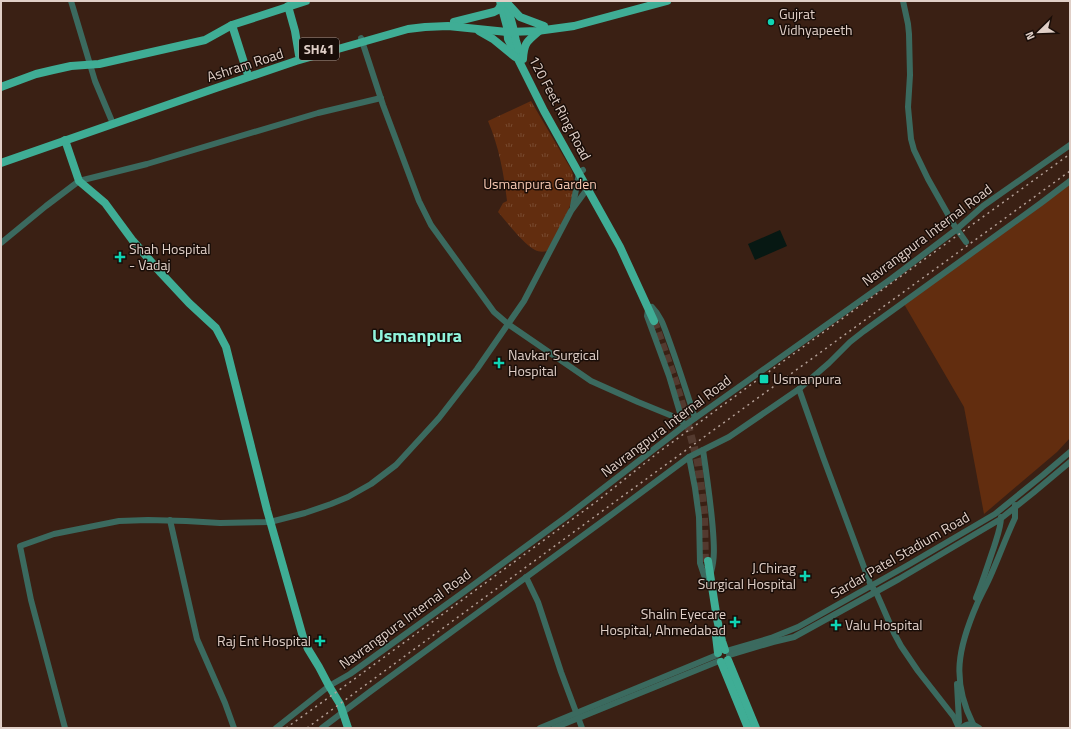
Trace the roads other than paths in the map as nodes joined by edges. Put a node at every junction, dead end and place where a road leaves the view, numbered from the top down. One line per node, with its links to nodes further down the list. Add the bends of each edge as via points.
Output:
1 (71, 1): 16 (street)
2 (306, 1): 7 (main road)
3 (648, 1): 10 (main road, Ashram Road / SH41)
4 (667, 1): 10 (main road, Ashram Road, via 574,26)
5 (903, 1): 30 (street, via 909,34 908,107 911,139 928,179)
6 (503, 2): 8 (main road, via 494,12); 10 (main road, via 520,17); 12 (main road, 120 Feet Ring Road)
7 (288, 6): 9 (main road); 14 (main road)
8 (454, 22): 12 (main road, Ashram Road / SH41); 13 (main road, Ashram Road / SH41, via 407,24)
9 (232, 25): 16 (main road, via 205,40); 17 (main road)
10 (542, 28): 12 (main road, Ashram Road / SH41); 15 (main road, via 529,39)
11 (476, 29): 12 (main road, Ashram Road); 13 (main road, Ashram Road, via 425,26); 15 (main road, via 493,38)
12 (510, 30): 15 (main road, 120 Feet Ring Road, via 508,39)
13 (362, 40): 14 (main road, Ashram Road / SH41); 19 (street); 21 (main road, Ashram Road)
14 (299, 55): 17 (main road, Ashram Road / SH41)
15 (521, 60): 25 (main road, 120 Feet Ring Road, via 544,111)
16 (90, 64): 18 (main road, via 36,74); 20 (street)
17 (247, 72): 20 (main road, Ashram Road / SH41)
18 (1, 87)
19 (381, 98): 26 (street, via 318,113); 35 (street, via 419,201 431,225 494,312)
20 (112, 119): 23 (main road, Ashram Road / SH41)
21 (65, 140): 24 (main road, Ashram Road); 26 (main road)
22 (1070, 145): 30 (street, Navrangpura Internal Road, via 983,206)
23 (1, 157)
24 (1, 163)
25 (581, 171): 28 (main road, 120 Feet Ring Road); 29 (street)
26 (79, 181): 31 (street); 48 (main road, via 105,203 161,274 216,328 226,347)
27 (1070, 181): 32 (street, via 1041,203)
28 (590, 187): 29 (street); 33 (main road, 120 Feet Ring Road, via 624,244)
29 (572, 211): 35 (street, via 524,301)
30 (957, 229): 32 (street); 37 (street, Navrangpura Internal Road)
31 (1, 243)
32 (969, 247): 36 (street, via 864,330)
33 (650, 307): 34 (main road, 120 Feet Ring Road); 37 (street, via 662,320); 38 (street, via 647,316)
34 (655, 320)
35 (508, 324): 38 (street, via 591,382); 48 (street, via 439,418 396,465 348,497 305,513)
36 (799, 389): 39 (street, via 729,437); 54 (street)
37 (695, 418): 38 (street, Navrangpura Internal Road)
38 (683, 423): 57 (street, Navrangpura Internal Road, via 566,517 350,674)
39 (703, 450): 41 (street); 53 (street, via 712,511 713,564)
40 (1070, 452): 43 (street, Sardar Patel Stadium Road)
41 (689, 457): 52 (street); 53 (street, via 699,517 700,563)
42 (1070, 462): 44 (street, Sardar Patel Stadium Road)
43 (1013, 499): 44 (street); 45 (street, Sardar Patel Stadium Road)
44 (1016, 508): 46 (street, Sardar Patel Stadium Road); 60 (street, via 1015,518 967,631 960,659 959,679 962,696)
45 (1000, 510): 46 (street); 54 (street, Sardar Patel Stadium Road)
46 (1001, 518): 49 (street, Sardar Patel Stadium Road); 50 (street)
47 (170, 520): 48 (street); 61 (street, via 119,521 54,534 20,546 31,600); 62 (street, via 197,639)
48 (270, 522): 57 (main road, via 303,637)
49 (992, 524): 50 (street); 55 (street, Sardar Patel Stadium Road)
50 (998, 534): 72 (street, via 958,649 956,672)
51 (706, 564): 53 (main road)
52 (526, 577): 58 (street); 59 (street, via 538,602)
53 (708, 578): 56 (main road, via 717,642)
54 (871, 586): 55 (street); 56 (street, Sardar Patel Stadium Road, via 798,627)
55 (876, 592): 56 (street, Sardar Patel Stadium Road, via 794,637); 72 (street, via 901,646 948,707)
56 (723, 656): 59 (street); 70 (main road); 71 (main road)
57 (329, 686): 58 (main road, via 340,704); 63 (street, Navrangpura Internal Road)
58 (341, 711): 64 (street); 65 (main road); 66 (main road)
59 (578, 715): 67 (street); 68 (street); 69 (street)
60 (973, 724): 72 (street); 73 (street)
61 (65, 728)
62 (234, 728)
63 (276, 728)
64 (322, 728)
65 (343, 728)
66 (348, 728)
67 (540, 728)
68 (554, 728)
69 (582, 728)
70 (748, 728)
71 (756, 728)
72 (959, 728)
73 (979, 728)

